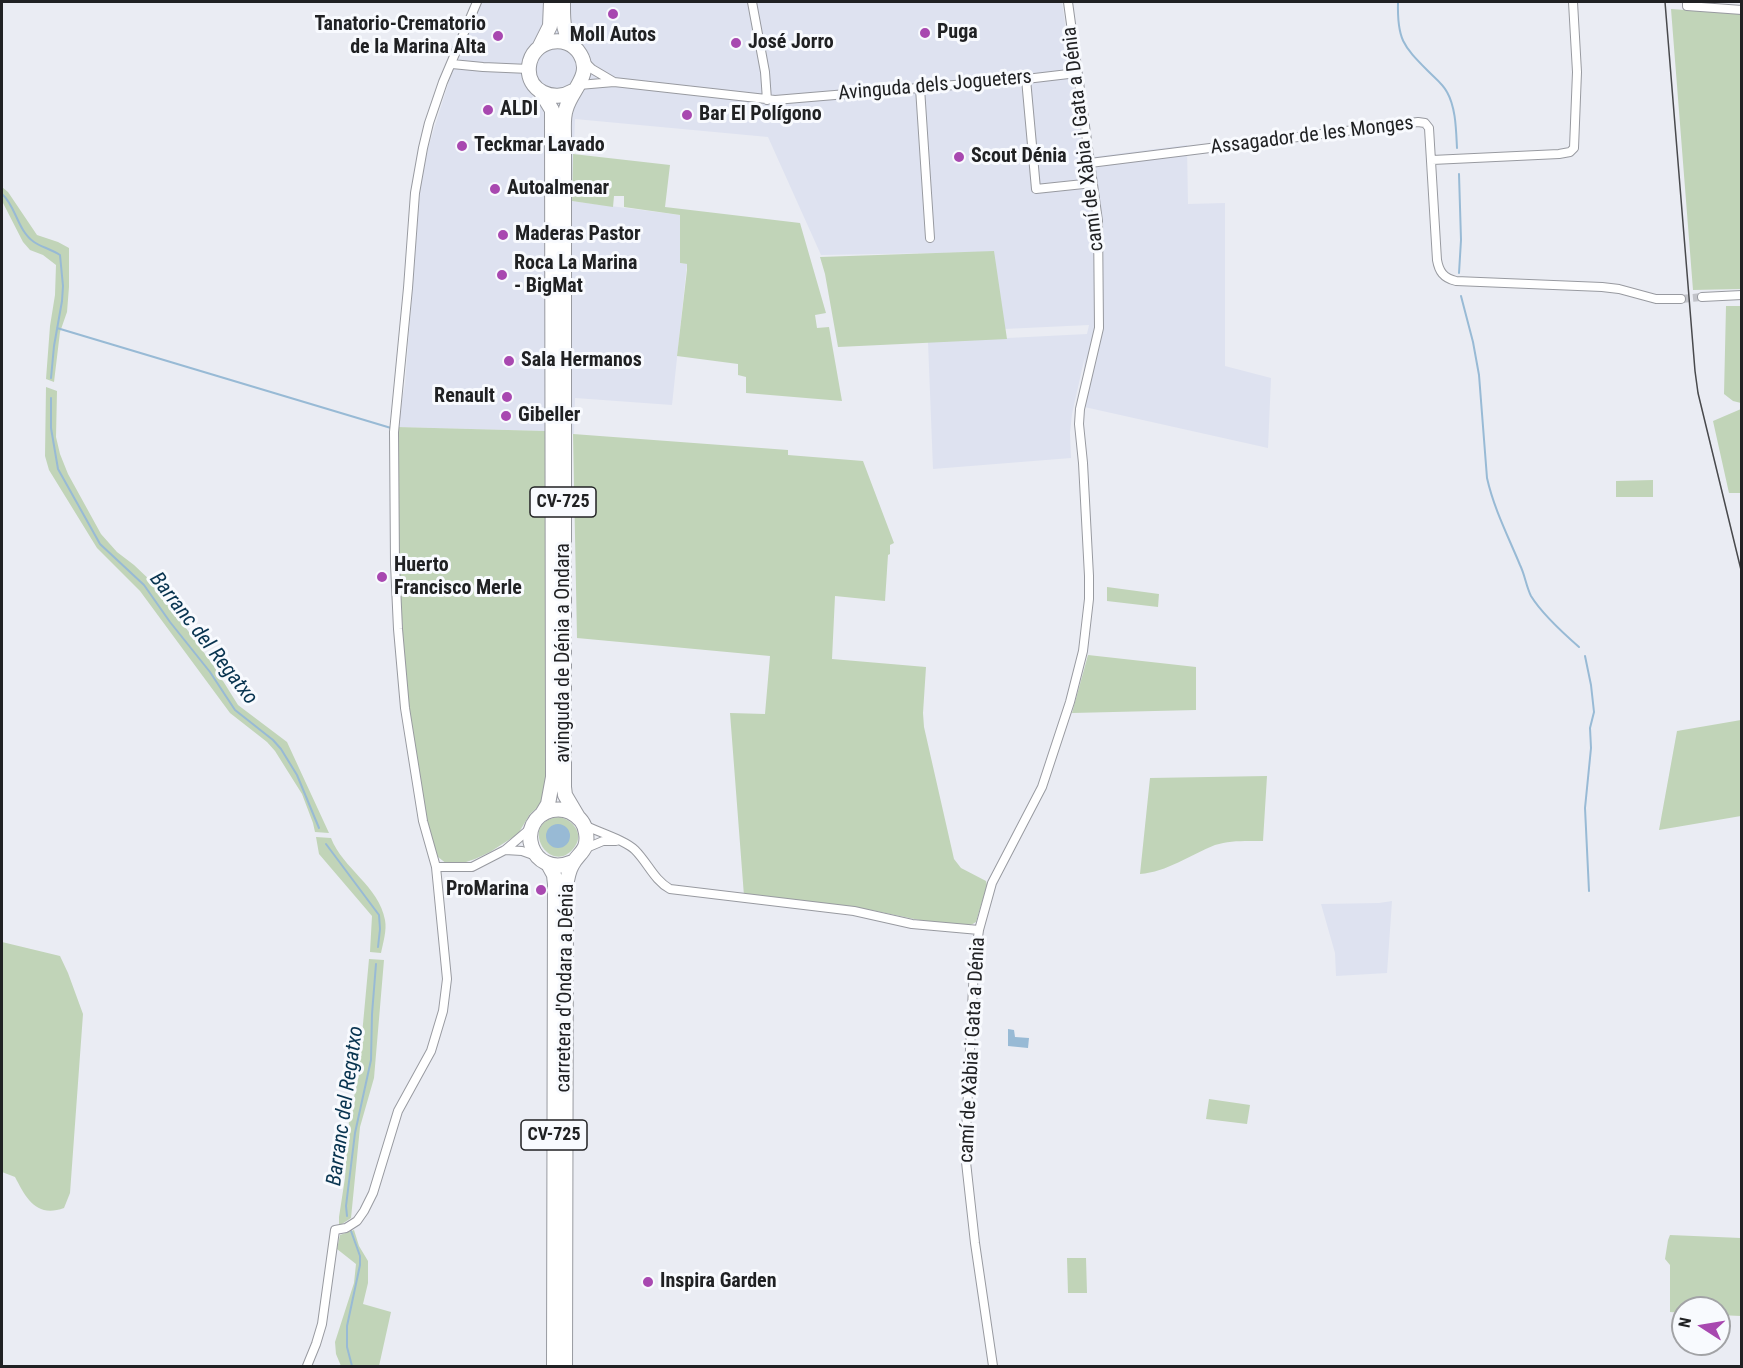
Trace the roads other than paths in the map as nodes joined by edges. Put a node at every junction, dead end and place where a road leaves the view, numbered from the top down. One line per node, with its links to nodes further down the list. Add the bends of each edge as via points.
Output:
1 (477, 2): 11 (street)
2 (551, 2): 9 (main road, via 549,26)
3 (563, 2): 10 (main road, via 563,25)
4 (752, 2): 19 (street)
5 (1068, 2): 13 (street, camí de Xàbia i Gata a Dénia)
6 (1573, 2): 20 (street, via 1574,148 1559,154)
7 (1687, 4): 8 (street)
8 (1742, 10)
9 (540, 46): 10 (main road, via 558,41 567,43); 12 (main road)
10 (579, 54): 15 (street, Avinguda dels Jogueters, via 592,69); 17 (main road, CV-725, via 584,73)
11 (452, 64): 12 (street); 35 (street, via 429,123 415,193 394,432 395,575 405,708 423,821)
12 (529, 69): 18 (main road, CV-725)
13 (1077, 73): 14 (street, Avinguda dels Jogueters); 21 (street, camí de Xàbia i Gata a Dénia)
14 (1026, 79): 16 (street, Avinguda dels Jogueters); 22 (street, via 1036,189)
15 (614, 82): 17 (street, Avinguda dels Jogueters); 19 (street, Avinguda dels Jogueters)
16 (920, 87): 19 (street, Avinguda dels Jogueters); 23 (street)
17 (576, 88): 18 (main road, via 554,97); 28 (main road, avinguda de Dénia a Ondara / CV-725, via 565,113 564,136 564,786 565,795)
18 (541, 92): 27 (main road, avinguda de Dénia a Ondara / CV-725, via 552,110 553,767 552,789)
19 (767, 100)
20 (1432, 160): 21 (street, Assagador de les Monges, via 1430,128 1418,122); 26 (street, Assagador de les Monges, via 1437,260 1441,274 1447,278 1602,286 1656,299)
21 (1090, 163): 22 (street, camí de Xàbia i Gata a Dénia)
22 (1093, 183): 36 (street, camí de Xàbia i Gata a Dénia, via 1098,231 1099,328 1079,424 1089,576 1083,651 1071,702 1042,787 992,883)
23 (930, 238)
24 (1742, 296): 25 (street)
25 (1702, 297)
26 (1681, 299)
27 (542, 814): 28 (main road, via 564,810); 29 (main road, CV-725)
28 (581, 821): 30 (street); 31 (main road, CV-725)
29 (532, 827): 32 (street); 33 (main road, CV-725, via 530,842)
30 (623, 841): 31 (street, via 603,841); 36 (street, via 670,889)
31 (584, 849): 34 (main road, CV-725)
32 (505, 850): 33 (street, via 522,851); 35 (street, via 472,867)
33 (542, 860): 34 (main road, via 565,866); 38 (main road, carretera d'Ondara a Dénia / CV-725, via 554,875 555,884)
34 (573, 862): 39 (main road, carretera d'Ondara a Dénia / CV-725, via 566,892)
35 (436, 867): 37 (street, via 447,980 443,1011 431,1051 398,1112 367,1205 354,1224 335,1230 322,1324)
36 (979, 930): 40 (street, camí de Xàbia i Gata a Dénia, via 965,1153)
37 (307, 1366)
38 (554, 1366)
39 (565, 1366)
40 (993, 1366)

